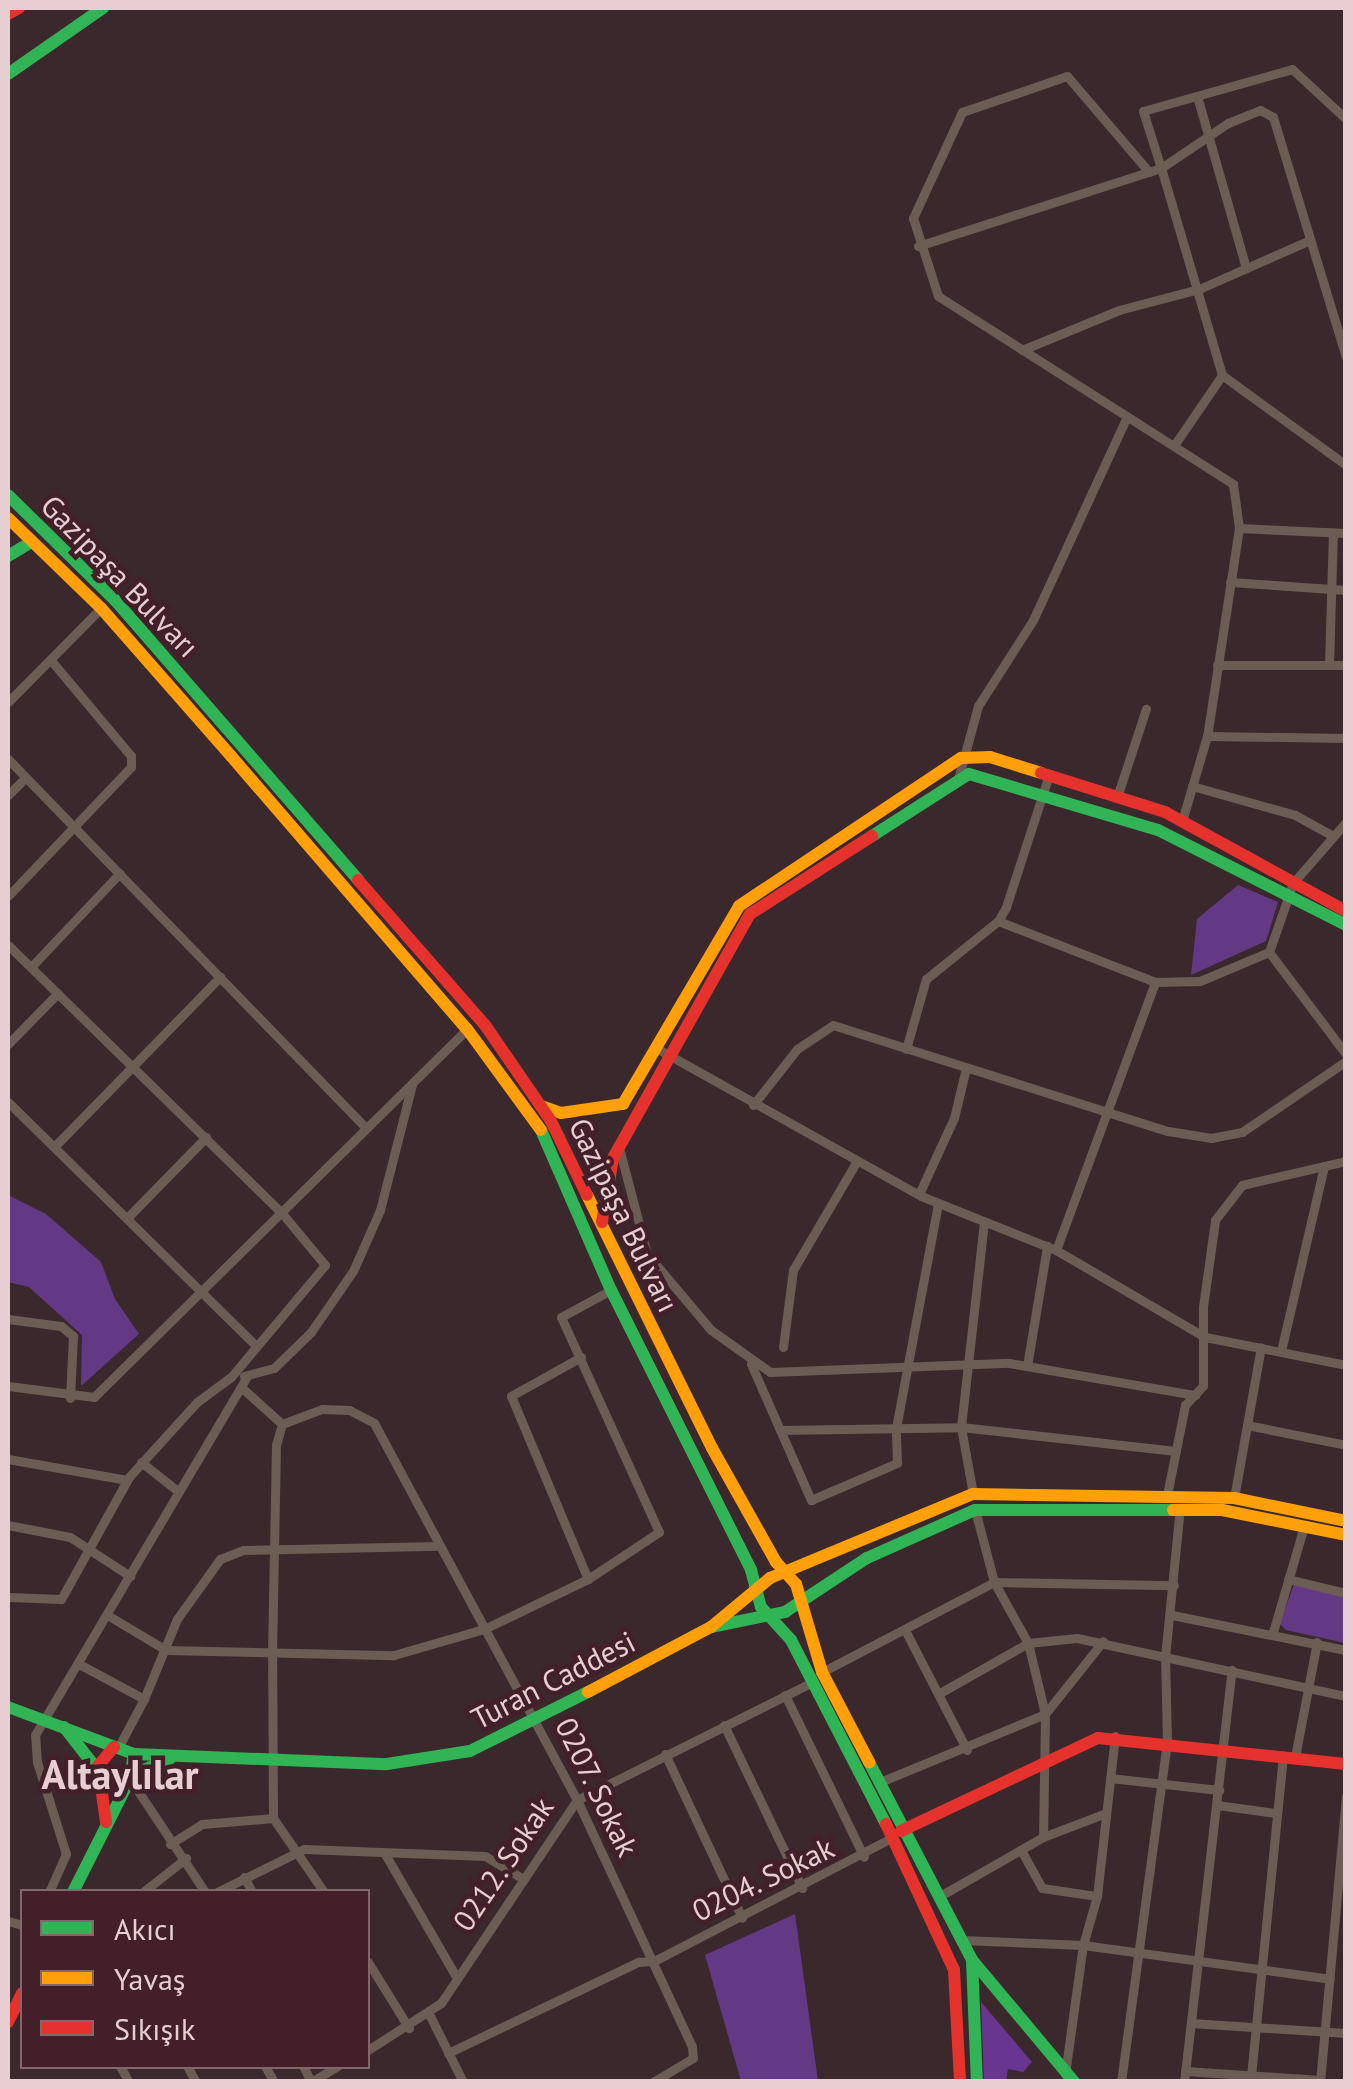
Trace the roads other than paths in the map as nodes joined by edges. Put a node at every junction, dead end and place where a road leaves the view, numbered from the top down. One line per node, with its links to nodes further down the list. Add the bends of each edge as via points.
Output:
1 (19, 8): 3 (main road)
2 (103, 8): 4 (main road)
3 (8, 14)
4 (8, 74)
5 (1198, 96): 6 (street, via 1292,69); 7 (street); 8 (street, via 1143,112)
6 (1346, 118)
7 (1210, 134): 8 (street); 10 (street, via 1260,110 1270,112); 12 (street)
8 (1161, 168): 9 (street); 13 (street)
9 (1149, 172): 11 (street); 11 (street, via 1067,76 978,103 956,121 912,218)
10 (1310, 240): 12 (street); 15 (street)
11 (918, 246): 14 (street, via 938,296)
12 (1246, 268): 13 (street)
13 (1199, 288): 14 (street, via 1120,310); 16 (street)
14 (1022, 350): 17 (street)
15 (1346, 357)
16 (1222, 375): 18 (street); 19 (street)
17 (1128, 416): 18 (street); 39 (street, via 1033,620 978,706)
18 (1175, 444): 22 (street, via 1233,484)
19 (1346, 465)
20 (8, 495): 75 (main road, Gazipaşa Bulvarı, via 116,600 485,1025)
21 (8, 522): 25 (main road, Gazipaşa Bulvarı)
22 (1239, 528): 23 (street); 27 (street)
23 (1334, 533): 24 (street); 28 (street)
24 (1346, 533)
25 (31, 542): 26 (main road); 30 (main road, Gazipaşa Bulvarı)
26 (8, 556)
27 (1230, 582): 28 (street); 32 (street)
28 (1331, 589): 29 (street); 33 (street)
29 (1346, 590)
30 (101, 608): 31 (street); 65 (main road, Gazipaşa Bulvarı)
31 (50, 659): 35 (street); 50 (street, via 132,756 131,768)
32 (1217, 665): 33 (street); 37 (street)
33 (1329, 665): 34 (street)
34 (1346, 665)
35 (8, 702)
36 (1146, 709): 47 (street)
37 (1207, 736): 38 (street); 44 (street)
38 (1346, 738)
39 (961, 758): 41 (main road, via 990,757); 43 (street); 68 (main road, via 738,906 720,927)
40 (8, 759): 42 (street)
41 (1049, 775): 45 (street); 47 (main road)
42 (25, 778): 46 (street); 50 (street)
43 (958, 779): 45 (main road, via 984,775); 68 (main road, via 750,914)
44 (1192, 786): 48 (street); 51 (street, via 1295,815)
45 (1043, 790): 55 (main road, via 1181,840); 57 (street)
46 (8, 795)
47 (1117, 796): 48 (main road)
48 (1182, 820): 53 (main road)
49 (1346, 822): 51 (street)
50 (74, 828): 52 (street); 54 (street)
51 (1333, 836): 53 (street)
52 (120, 873): 61 (street); 62 (street)
53 (1294, 883): 55 (street); 56 (main road)
54 (8, 896)
55 (1288, 898): 58 (main road); 60 (street)
56 (1346, 911)
57 (998, 922): 63 (street); 67 (street, via 926,980)
58 (1346, 925)
59 (8, 945): 61 (street)
60 (1268, 952): 63 (street, via 1200,980); 69 (street)
61 (30, 967): 64 (street)
62 (220, 977): 70 (street); 77 (street)
63 (1155, 982): 76 (street)
64 (58, 993): 66 (street); 70 (street)
65 (467, 1029): 72 (street); 92 (main road, Gazipaşa Bulvarı, via 538,1124)
66 (8, 1044)
67 (906, 1049): 71 (street); 74 (street, via 833,1025 798,1049)
68 (664, 1052): 74 (street); 75 (main road, via 623,1104 576,1112); 80 (main road)
69 (1346, 1057): 76 (street, via 1242,1132 1168,1131)
70 (129, 1066): 78 (street); 79 (street)
71 (966, 1068): 76 (street); 84 (street, via 949,1130)
72 (412, 1083): 77 (street); 106 (street, via 380,1210 353,1271 312,1332 274,1368)
73 (8, 1102): 79 (street)
74 (753, 1105): 81 (street)
75 (541, 1106): 89 (main road, Gazipaşa Bulvarı)
76 (1105, 1112): 90 (street)
77 (366, 1128): 86 (street)
78 (206, 1138): 86 (street); 87 (street)
79 (54, 1147): 87 (street)
80 (618, 1148): 89 (main road); 100 (street, via 648,1254 711,1330)
81 (857, 1161): 84 (street); 96 (street, via 794,1270)
82 (1346, 1161): 83 (street)
83 (1324, 1166): 94 (street, via 1242,1185 1227,1200 1215,1220); 98 (street)
84 (919, 1194): 85 (street)
85 (938, 1203): 88 (street); 103 (street)
86 (280, 1212): 91 (street); 95 (street, via 324,1266)
87 (130, 1216): 91 (street)
88 (984, 1222): 90 (street); 101 (street)
89 (602, 1224): 134 (main road, Gazipaşa Bulvarı, via 712,1448)
90 (1052, 1248): 94 (street); 104 (street)
91 (205, 1290): 95 (street); 110 (street, via 94,1397)
92 (612, 1290): 99 (street, via 561,1317); 139 (main road, Gazipaşa Bulvarı)
93 (8, 1319): 110 (street, via 61,1326 73,1336)
94 (1204, 1337): 97 (street); 109 (street, via 1203,1386)
95 (256, 1345): 105 (street)
96 (783, 1347)
97 (1261, 1347): 98 (street); 112 (street)
98 (1281, 1350): 102 (street)
99 (581, 1357): 136 (street, via 659,1532); 136 (street, via 511,1396)
100 (750, 1363): 103 (street, via 770,1372); 115 (street)
101 (967, 1363): 103 (street); 104 (street); 113 (street)
102 (1346, 1364)
103 (910, 1365): 114 (street)
104 (1026, 1366): 109 (street)
105 (231, 1376): 106 (street); 119 (street)
106 (248, 1376): 108 (street)
107 (8, 1386): 110 (street)
108 (241, 1387): 111 (street); 121 (street)
109 (1195, 1395): 117 (street, via 1185,1406)
110 (70, 1398)
111 (282, 1424): 131 (street, 0207. Sokak, via 322,1409 348,1410 374,1423); 133 (street)
112 (1247, 1425): 116 (street); 124 (street)
113 (961, 1426): 114 (street); 117 (street); 122 (street)
114 (896, 1428): 115 (street); 115 (street, via 898,1463 811,1500)
115 (780, 1430)
116 (1346, 1444)
117 (1176, 1451): 123 (street)
118 (8, 1459): 120 (street)
119 (141, 1462): 120 (street); 121 (street)
120 (127, 1480): 132 (street)
121 (179, 1492): 135 (street)
122 (973, 1494): 123 (main road); 134 (main road)
123 (1167, 1495): 124 (main road)
124 (1234, 1498): 127 (main road)
125 (1180, 1508): 126 (main road); 129 (main road); 140 (street)
126 (975, 1510): 138 (street); 143 (main road, via 866,1558)
127 (1346, 1521)
128 (8, 1525): 132 (street)
129 (1304, 1526): 130 (main road); 137 (street)
130 (1346, 1535)
131 (440, 1546): 133 (street); 148 (street, 0207. Sokak)
132 (94, 1548): 135 (street); 142 (street, via 61,1599)
133 (274, 1548): 154 (street, via 220,1559 177,1619); 156 (street)
134 (786, 1572): 139 (main road); 143 (main road, Gazipaşa Bulvarı)
135 (130, 1576): 145 (street)
136 (588, 1579): 148 (street)
137 (1288, 1579): 141 (street); 150 (street)
138 (994, 1582): 140 (street); 149 (street, 0212. Sokak); 153 (street)
139 (757, 1586): 146 (main road, Gazipaşa Bulvarı); 147 (main road)
140 (1174, 1586): 144 (street)
141 (1346, 1593)
142 (8, 1597)
143 (800, 1600): 146 (main road); 160 (main road, Gazipaşa Bulvarı)
144 (1172, 1614): 150 (street); 157 (street)
145 (109, 1616): 154 (street); 158 (street)
146 (770, 1616): 147 (main road); 160 (main road, Gazipaşa Bulvarı)
147 (711, 1628): 169 (main road, Turan Caddesi)
148 (484, 1629): 156 (street, via 394,1654); 169 (street, 0207. Sokak)
149 (905, 1630): 160 (street, 0212. Sokak); 162 (street)
150 (1273, 1632): 152 (street)
151 (1102, 1641): 153 (street); 157 (street); 167 (street)
152 (1316, 1642): 155 (street); 161 (street)
153 (1028, 1643): 162 (street); 167 (street)
154 (166, 1650): 156 (street); 165 (street)
155 (1346, 1650)
156 (272, 1654): 181 (street)
157 (1165, 1656): 159 (street); 173 (street)
158 (78, 1664): 165 (street); 168 (street)
159 (1232, 1670): 161 (street); 175 (street)
160 (818, 1677): 163 (street, 0212. Sokak); 187 (main road, Gazipaşa Bulvarı); 199 (main road, Gazipaşa Bulvarı)
161 (1308, 1686): 164 (street); 179 (street)
162 (938, 1694): 176 (street)
163 (785, 1696): 171 (street, 0212. Sokak); 205 (street)
164 (1346, 1696)
165 (144, 1699): 174 (street)
166 (8, 1707): 168 (main road, Turan Caddesi)
167 (1045, 1714): 176 (street); 182 (street)
168 (42, 1720): 170 (main road, Turan Caddesi); 210 (street, via 34,1746 66,1854)
169 (536, 1720): 181 (main road, Turan Caddesi, via 454,1754 387,1764); 191 (street, 0207. Sokak)
170 (62, 1725): 174 (main road, Turan Caddesi); 184 (main road)
171 (724, 1725): 178 (street, 0212. Sokak); 209 (street)
172 (1114, 1736): 173 (main road); 182 (main road); 186 (street)
173 (1166, 1742): 175 (main road); 188 (street)
174 (116, 1747): 177 (main road, Turan Caddesi); 184 (main road, via 102,1755)
175 (1224, 1748): 179 (main road); 189 (street)
176 (967, 1750): 187 (street)
177 (134, 1754): 180 (main road, Turan Caddesi); 185 (main road)
178 (665, 1754): 191 (street, 0212. Sokak); 219 (street)
179 (1289, 1757): 183 (main road); 193 (street)
180 (172, 1758): 181 (main road, Turan Caddesi); 185 (main road, Turan Caddesi)
181 (276, 1761): 195 (street)
182 (1043, 1764): 197 (main road); 198 (street)
183 (1346, 1764)
184 (99, 1773): 185 (main road, via 113,1784); 196 (main road)
185 (132, 1777): 196 (main road); 200 (street)
186 (1110, 1778): 188 (street); 194 (street)
187 (880, 1782): 197 (main road, Gazipaşa Bulvarı)
188 (1161, 1784): 189 (street); 222 (street)
189 (1219, 1790): 192 (street)
190 (1346, 1796): 201 (street)
191 (577, 1800): 208 (street, 0212. Sokak); 225 (street, 0207. Sokak)
192 (1217, 1806): 193 (street); 224 (street)
193 (1276, 1813): 227 (street)
194 (1106, 1814): 198 (street); 218 (street)
195 (273, 1818): 200 (street, via 202,1824); 202 (street)
196 (106, 1822): 211 (main road)
197 (904, 1829): 199 (main road); 217 (main road, Gazipaşa Bulvarı)
198 (1043, 1837): 203 (street)
199 (891, 1838): 205 (street, 0204. Sokak); 250 (main road, Gazipaşa Bulvarı, via 946,1939)
200 (170, 1844): 206 (street)
201 (1342, 1845): 229 (street)
202 (298, 1850): 204 (street); 207 (street); 216 (street)
203 (1020, 1850): 217 (street); 218 (street, via 1042,1888)
204 (385, 1854): 208 (street, via 485,1856); 228 (street)
205 (864, 1857): 209 (street, 0204. Sokak)
206 (186, 1858): 212 (street); 213 (street)
207 (244, 1876): 214 (street); 215 (street)
208 (520, 1878): 228 (street, 0212. Sokak)
209 (802, 1888): 219 (street, 0204. Sokak)
210 (51, 1889)
211 (74, 1889)
212 (148, 1889)
213 (203, 1889)
214 (222, 1889)
215 (250, 1889)
216 (322, 1889)
217 (940, 1896): 220 (main road, Gazipaşa Bulvarı)
218 (1098, 1896): 221 (street)
219 (742, 1918): 225 (street, 0204. Sokak)
220 (961, 1940): 221 (street); 223 (main road, Gazipaşa Bulvarı)
221 (1083, 1946): 222 (street); 244 (street)
222 (1138, 1954): 224 (street); 252 (street)
223 (972, 1960): 244 (main road); 251 (main road, Gazipaşa Bulvarı)
224 (1198, 1960): 227 (street); 233 (street)
225 (654, 1961): 239 (street, 0204. Sokak); 241 (street, 0207. Sokak, via 693,2058)
226 (370, 1965): 234 (street)
227 (1258, 1968): 229 (street); 235 (street)
228 (457, 1978): 231 (street, 0212. Sokak)
229 (1330, 1979): 236 (street)
230 (20, 1997): 232 (main road)
231 (430, 2016): 234 (street, 0212. Sokak); 239 (street)
232 (8, 2022)
233 (1191, 2023): 235 (street); 242 (street)
234 (408, 2028): 238 (street, 0212. Sokak)
235 (1254, 2028): 236 (street); 243 (street)
236 (1324, 2033): 237 (street); 245 (street)
237 (1346, 2033)
238 (370, 2049)
239 (448, 2053): 247 (street)
240 (333, 2069): 246 (street)
241 (676, 2069): 248 (street); 249 (street)
242 (1184, 2076): 243 (street)
243 (1251, 2076): 245 (street)
244 (1070, 2078)
245 (1320, 2081)
246 (311, 2082)
247 (463, 2082)
248 (653, 2082)
249 (681, 2082)
250 (960, 2082)
251 (977, 2082)
252 (1121, 2082)

